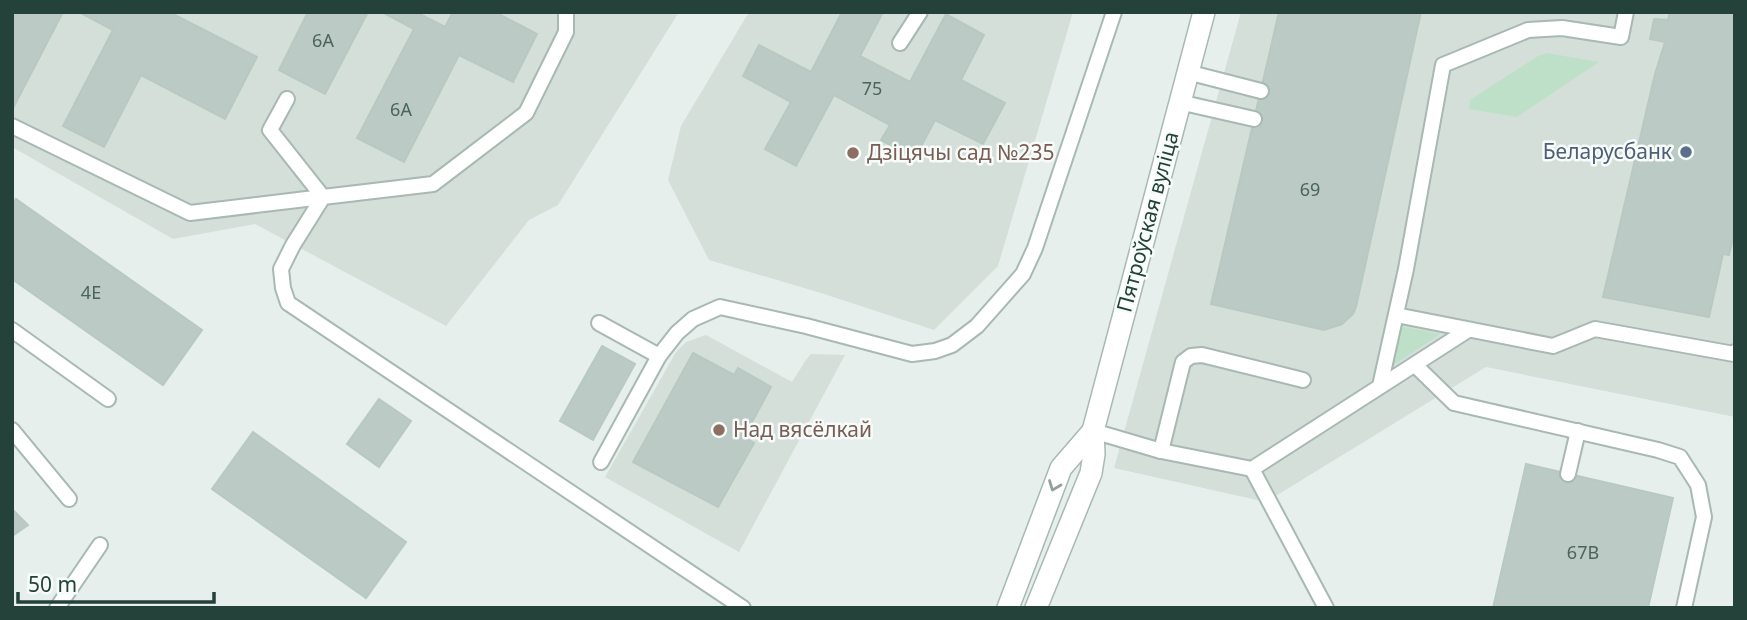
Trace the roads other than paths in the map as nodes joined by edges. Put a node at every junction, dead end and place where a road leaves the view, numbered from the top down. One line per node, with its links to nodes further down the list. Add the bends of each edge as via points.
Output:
1 (566, 12): 13 (lane, via 566,32 526,113 433,184)
2 (920, 12): 6 (lane)
3 (1114, 12): 19 (lane, via 1023,274 976,326 952,345 912,354 720,307 693,319)
4 (1203, 12): 7 (street, Пятроўская вуліца)
5 (1626, 12): 14 (lane, via 1621,37 1562,28 1528,30 1443,65)
6 (900, 43)
7 (1187, 72): 8 (lane); 10 (street, Пятроўская вуліца)
8 (1261, 92)
9 (287, 99): 13 (lane, via 270,130)
10 (1179, 102): 11 (lane); 25 (street, Пятроўская вуліца)
11 (1254, 118)
12 (12, 126): 13 (lane, via 190,213)
13 (323, 197): 35 (lane, via 281,269 288,303)
14 (1396, 315): 17 (lane); 22 (lane)
15 (599, 323): 19 (lane)
16 (12, 330): 23 (lane)
17 (1468, 330): 18 (lane, via 1553,346 1595,329); 20 (lane)
18 (1735, 352)
19 (659, 356): 28 (lane)
20 (1415, 365): 22 (lane); 26 (lane, via 1454,403)
21 (1303, 380): 27 (lane, via 1191,356 1183,362)
22 (1380, 386): 29 (lane)
23 (108, 399)
24 (12, 430): 31 (lane)
25 (1093, 431): 27 (lane); 33 (street, Пятроўская вуліца, one-way to 33, via 1061,468); 36 (street, Пятроўская вуліца, via 1091,473)
26 (1578, 432): 30 (lane); 38 (lane, via 1679,457 1698,485 1704,516)
27 (1161, 451): 29 (lane)
28 (601, 462)
29 (1252, 469): 37 (lane)
30 (1568, 474)
31 (69, 499)
32 (100, 545): 34 (lane)
33 (1009, 607)
34 (57, 608)
35 (743, 608)
36 (1035, 608)
37 (1326, 608)
38 (1684, 608)

